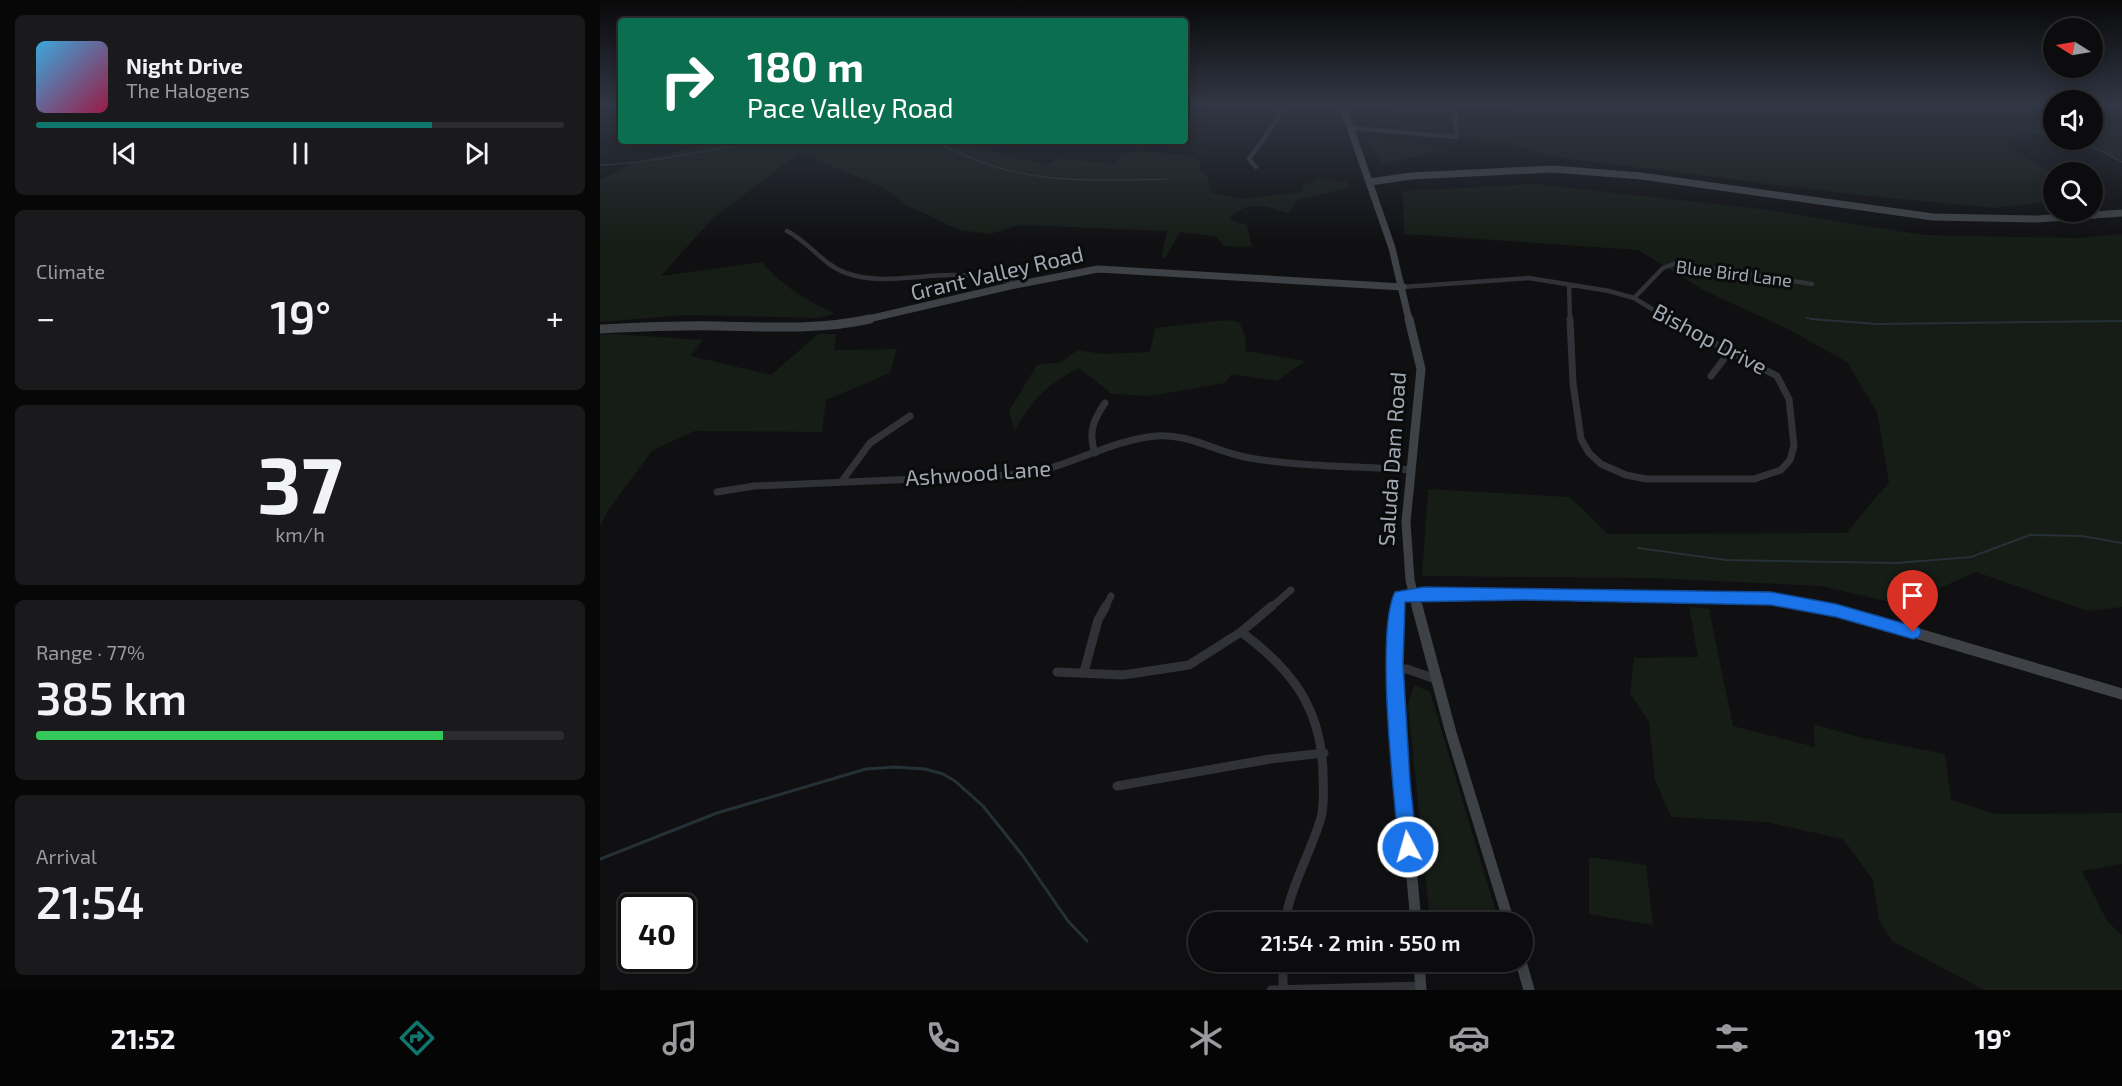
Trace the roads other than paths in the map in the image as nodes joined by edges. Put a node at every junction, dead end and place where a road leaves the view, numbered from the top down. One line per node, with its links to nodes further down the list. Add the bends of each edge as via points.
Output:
1 (1252, 150): 3 (street, via 1249,159)
2 (1359, 150): 4 (street, Saluda Dam Road)
3 (1256, 167)
4 (1370, 182): 5 (street, via 1519,170 1585,170 1933,217 2038,219); 10 (street, Saluda Dam Road)
5 (2122, 213)
6 (787, 231): 7 (street, via 806,242 835,269 866,278 960,275)
7 (1024, 283): 10 (street, Grant Valley Road, via 1108,268); 12 (street, Grant Valley Road, via 852,323)
8 (1812, 284): 11 (street, Blue Bird Lane, via 1676,263 1663,268)
9 (1569, 285): 10 (street, Bishop Drive, via 1529,278); 11 (street, Bishop Drive); 13 (street, Bishop Drive, via 1573,383 1581,439 1589,453 1610,469 1646,479 1743,479 1769,476 1781,470 1790,460 1794,446 1791,409 1784,386 1772,371)
10 (1403, 287): 18 (street, Saluda Dam Road, via 1421,369)
11 (1634, 298): 13 (street, Bishop Drive)
12 (600, 329)
13 (1730, 351): 14 (street)
14 (1711, 376)
15 (1105, 403): 17 (street, via 1090,425 1089,438)
16 (910, 416): 19 (street, via 883,429)
17 (1095, 453): 18 (street, Ashwood Lane, via 1135,440 1173,436 1240,457 1276,463); 19 (street, Ashwood Lane, via 1073,464 1029,474)
18 (1410, 470): 22 (street, Saluda Dam Road, via 1406,551)
19 (842, 482): 20 (street, Ashwood Lane, via 754,486)
20 (717, 492)
21 (1291, 590): 24 (street)
22 (1413, 595): 25 (street, via 1401,597 1397,604); 28 (street, Saluda Dam Road); 29 (street, via 1795,601)
23 (1111, 596): 27 (street, via 1098,620)
24 (1241, 632): 27 (street, via 1189,665 1123,675); 30 (street, via 1307,698 1315,713)
25 (1395, 670): 28 (street, via 1407,669); 33 (street, via 1401,782)
26 (1057, 672): 27 (street)
27 (1084, 672)
28 (1438, 680): 34 (street, Saluda Dam Road)
29 (2122, 694)
30 (1324, 753): 31 (street); 32 (street, via 1324,803)
31 (1118, 786)
32 (1288, 912)
33 (1415, 912)
34 (1506, 912)
35 (1283, 972): 38 (street)
36 (1420, 972): 39 (street)
37 (1524, 972): 41 (street)
38 (1283, 988): 39 (street); 40 (street)
39 (1421, 988)
40 (1271, 990)
41 (1529, 990)

